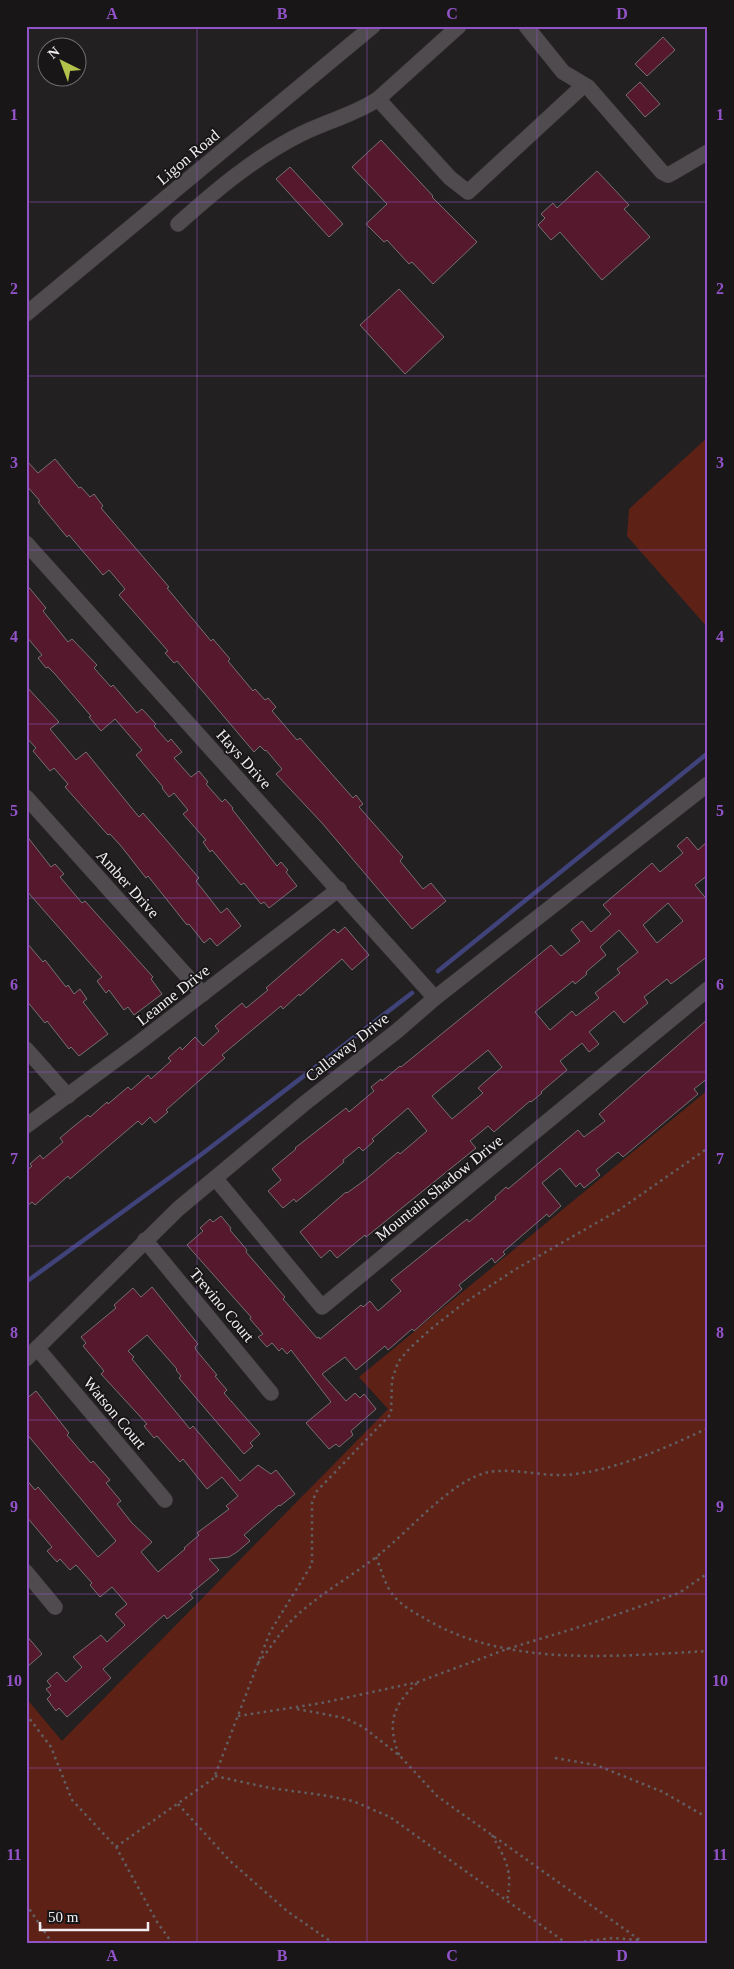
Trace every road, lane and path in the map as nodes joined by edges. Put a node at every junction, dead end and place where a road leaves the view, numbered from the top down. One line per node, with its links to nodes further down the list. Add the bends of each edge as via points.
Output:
1 (373, 26): 8 (street, Ligon Road)
2 (458, 26): 5 (street)
3 (526, 26): 4 (street, via 563,72)
4 (584, 85): 5 (street, via 468,192 450,178); 6 (street, via 662,172 668,175)
5 (378, 99): 7 (street, via 357,112 302,133 266,154 234,176)
6 (708, 152)
7 (178, 224)
8 (26, 314)
9 (26, 543): 12 (street, Hays Drive)
10 (708, 784): 15 (street, Callaway Drive)
11 (26, 797): 14 (street, Amber Drive)
12 (339, 889): 14 (street, Leanne Drive); 15 (street, Hays Drive)
13 (708, 990): 20 (street, Mountain Shadow Drive, via 322,1307)
14 (203, 994): 17 (street, Leanne Drive)
15 (435, 998): 20 (street, Callaway Drive)
16 (26, 1049): 17 (street)
17 (68, 1096): 18 (street, Leanne Drive)
18 (26, 1126)
19 (708, 1148): 32 (path, via 619,1210 464,1303 409,1349 398,1362 392,1380 390,1414 316,1492 312,1503 312,1564 270,1632)
20 (215, 1178): 21 (street, Callaway Drive)
21 (145, 1240): 22 (street, Callaway Drive); 23 (street, Trevino Court)
22 (32, 1354): 25 (street, Watson Court)
23 (272, 1393)
24 (708, 1428): 26 (path, via 625,1462 589,1471 565,1475 488,1472 454,1490)
25 (165, 1500)
26 (376, 1557): 30 (path, via 393,1595 409,1609 436,1626); 32 (path, via 293,1619)
27 (26, 1572): 29 (street)
28 (708, 1572): 30 (path, via 679,1593)
29 (55, 1607)
30 (507, 1649): 31 (path, via 545,1654); 33 (path)
31 (708, 1652)
32 (258, 1664): 36 (path)
33 (418, 1682): 34 (path); 37 (path, via 404,1695 392,1724 393,1739)
34 (293, 1708): 36 (path); 37 (path, via 345,1718 363,1727)
35 (26, 1714): 43 (path, via 51,1747 72,1800)
36 (238, 1716): 39 (path)
37 (400, 1756): 42 (path, via 437,1796)
38 (555, 1758): 41 (path, via 596,1765 663,1792)
39 (215, 1776): 40 (path); 44 (path, via 352,1801 390,1817)
40 (178, 1804): 43 (path); 49 (path, via 230,1861 287,1912)
41 (708, 1818)
42 (491, 1834): 44 (path, via 507,1861 510,1885); 46 (path)
43 (116, 1847): 48 (path)
44 (507, 1900): 50 (path)
45 (26, 1904): 47 (path)
46 (641, 1940): 51 (path, via 613,1938); 52 (path)
47 (52, 1943)
48 (172, 1943)
49 (333, 1943)
50 (566, 1943)
51 (571, 1943)
52 (644, 1943)

